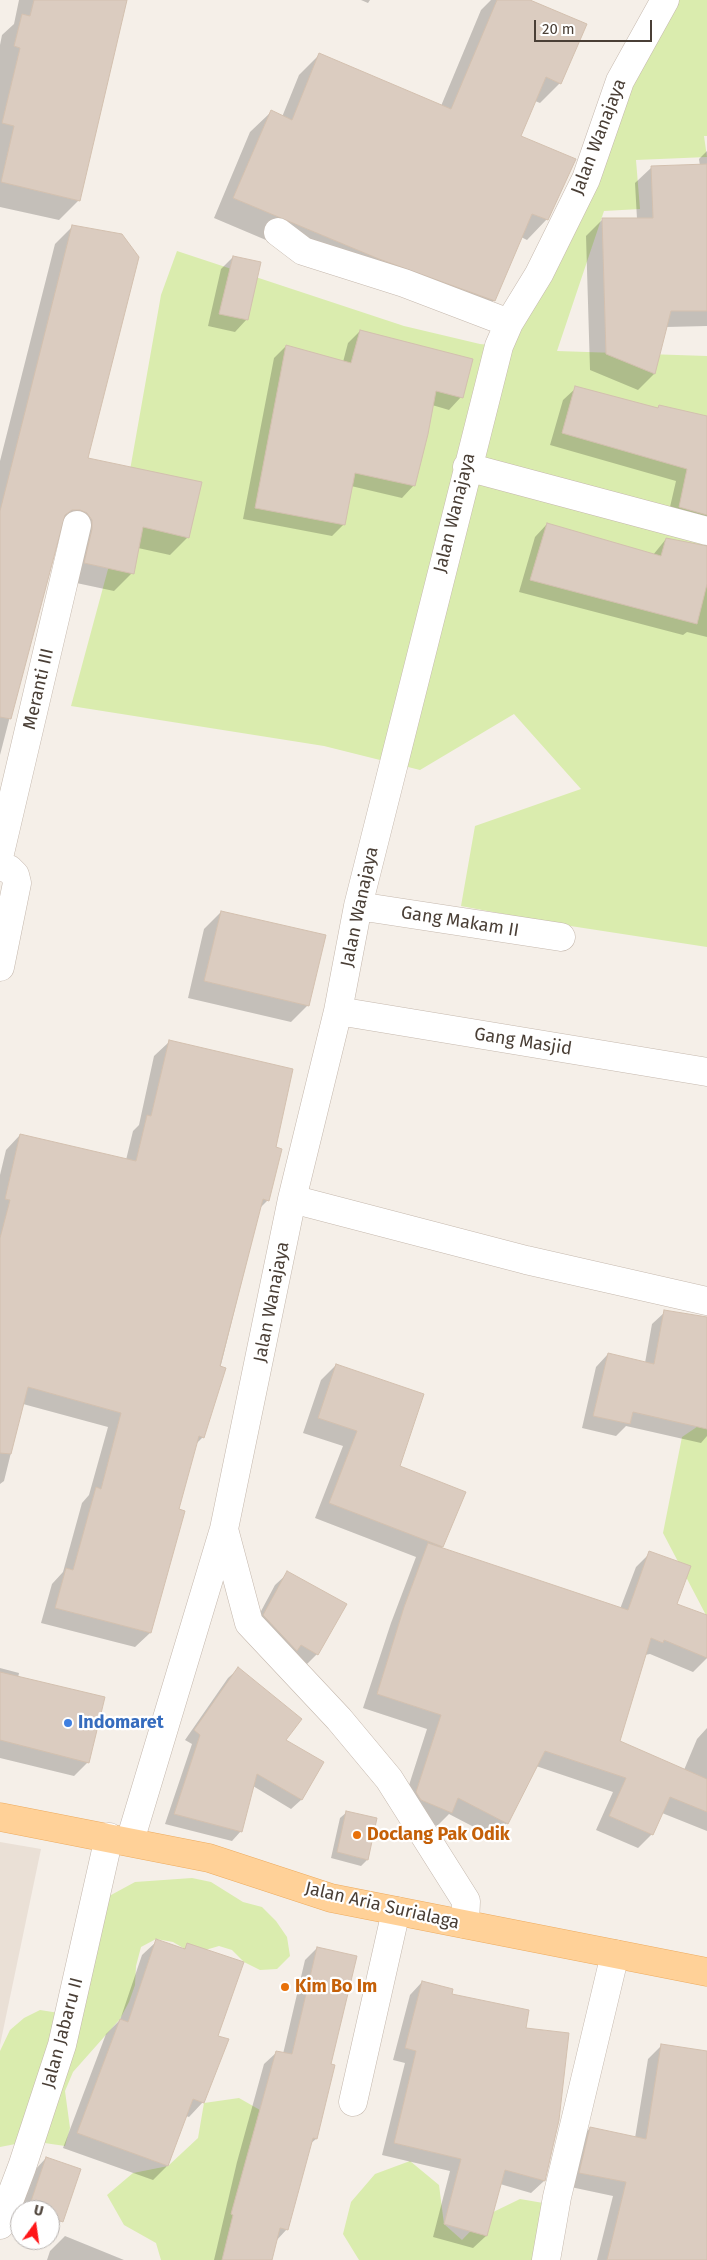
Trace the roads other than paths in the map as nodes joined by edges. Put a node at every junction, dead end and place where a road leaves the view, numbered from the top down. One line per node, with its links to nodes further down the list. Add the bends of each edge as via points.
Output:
1 (665, 0): 3 (street, Jalan Wanajaya, via 620,82 586,179 539,274)
2 (278, 232): 3 (street, via 303,251 404,283)
3 (509, 323): 4 (street, Jalan Wanajaya, via 499,346)
4 (467, 467): 6 (street); 9 (street, Jalan Wanajaya)
5 (77, 525): 7 (street, Meranti III)
6 (707, 531)
7 (0, 853)
8 (0, 867): 11 (street, via 15,875 16,883)
9 (358, 906): 10 (street, Gang Makam II); 12 (street, Jalan Wanajaya)
10 (561, 937)
11 (0, 968)
12 (338, 1011): 13 (street, Gang Masjid); 14 (street, Jalan Wanajaya)
13 (707, 1072)
14 (292, 1199): 15 (street, via 526,1260); 16 (street, Jalan Wanajaya)
15 (707, 1301)
16 (224, 1528): 18 (street, Jalan Wanajaya); 20 (street, via 249,1623 339,1719 389,1779 466,1901)
17 (0, 1818): 18 (main road, Jalan Aria Surialaga)
18 (119, 1839): 19 (main road, Jalan Aria Surialaga, via 209,1858 331,1898); 24 (street, Jalan Jabaru II, via 62,2045)
19 (396, 1911): 20 (main road, Jalan Aria Surialaga); 23 (street)
20 (465, 1924): 21 (main road, Jalan Aria Surialaga)
21 (615, 1954): 22 (main road, Jalan Aria Surialaga); 25 (street, via 557,2196)
22 (707, 1972)
23 (354, 2102)
24 (0, 2225)
25 (546, 2260)

